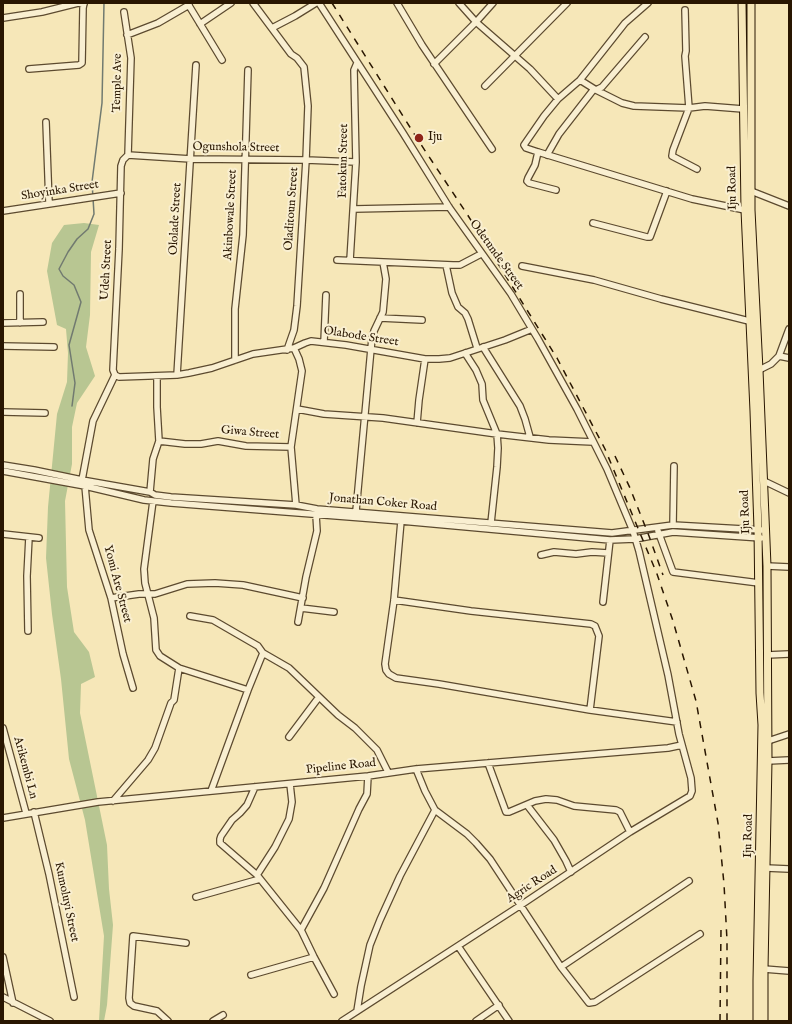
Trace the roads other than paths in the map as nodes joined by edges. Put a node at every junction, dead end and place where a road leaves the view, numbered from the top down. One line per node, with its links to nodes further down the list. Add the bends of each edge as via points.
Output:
1 (84, 3): 15 (street); 26 (street, via 82,63)
2 (231, 3): 17 (street)
3 (253, 3): 18 (street)
4 (317, 3): 18 (street); 23 (street, Odetunde Street)
5 (397, 3): 24 (street)
6 (458, 3): 16 (street)
7 (493, 3): 16 (street)
8 (568, 3): 21 (street)
9 (648, 3): 28 (street, via 626,23)
10 (742, 3): 33 (main road, Iju Road)
11 (751, 3): 46 (main road, Iju Road)
12 (188, 4): 17 (street); 19 (street, via 158,23)
13 (685, 10): 32 (street)
14 (124, 12): 19 (street, Temple Ave)
15 (3, 18)
16 (476, 22): 21 (street); 24 (street)
17 (200, 24): 22 (street)
18 (272, 28): 41 (street, Oladitoun Street, via 304,67 308,106)
19 (127, 35): 38 (street, Temple Ave, via 131,58)
20 (645, 37): 30 (street, via 602,87)
21 (516, 56): 29 (street); 31 (street)
22 (222, 60)
23 (357, 63): 42 (street, Fatokun Street, via 354,70); 50 (street, Odetunde Street)
24 (434, 64): 35 (street)
25 (196, 65): 39 (street, Ololade Street)
26 (29, 69)
27 (248, 70): 40 (street, Akinbowale Street)
28 (580, 80): 30 (street); 31 (street)
29 (484, 86)
30 (595, 90): 32 (street, via 634,106); 37 (street, via 559,134)
31 (558, 99): 36 (street, via 525,142 526,148)
32 (689, 108): 33 (street, via 705,106); 43 (street, via 672,156)
33 (743, 109): 52 (main road, Iju Road)
34 (46, 122): 48 (street)
35 (492, 149)
36 (538, 152): 37 (street); 44 (street, via 528,181)
37 (547, 155): 45 (street)
38 (128, 156): 39 (street, Ogunshola Street); 47 (street, Udeh Street, via 121,166)
39 (191, 159): 40 (street, Ogunshola Street); 85 (street, Ololade Street)
40 (245, 160): 41 (street, Ogunshola Street); 82 (street, Akinbowale Street, via 243,235 235,309)
41 (306, 160): 42 (street, Ogunshola Street); 77 (street, Oladitoun Street, via 297,306)
42 (356, 162): 51 (street, Fatokun Street)
43 (698, 169)
44 (556, 190)
45 (667, 191): 52 (street); 54 (street, via 650,237)
46 (752, 191): 49 (street); 83 (main road, Iju Road)
47 (121, 193): 48 (street, Shoyinka Street); 84 (street, Udeh Street, via 113,370)
48 (49, 203): 53 (street, Shoyinka Street)
49 (789, 206)
50 (448, 207): 51 (street); 55 (street, Odetunde Street)
51 (354, 209): 57 (street, Fatokun Street)
52 (744, 210): 66 (main road, Iju Road)
53 (3, 211)
54 (593, 223)
55 (481, 254): 59 (street, via 460,264); 69 (street, Odetunde Street, via 511,294)
56 (336, 260): 57 (street)
57 (350, 260): 58 (street)
58 (383, 262): 59 (street); 63 (street, via 386,279 383,312)
59 (446, 265): 75 (street, via 452,293 458,307 465,313)
60 (522, 266): 66 (street, via 594,280)
61 (20, 294): 68 (street)
62 (326, 295): 71 (street)
63 (380, 318): 64 (street); 76 (street, via 374,331)
64 (422, 320)
65 (43, 322): 68 (street)
66 (749, 322): 115 (main road, Iju Road)
67 (3, 323): 68 (street)
68 (20, 323)
69 (532, 329): 75 (street, Olabode Street); 95 (street, Odetunde Street)
70 (789, 329): 79 (street)
71 (324, 342): 74 (street, Olabode Street, via 304,343); 76 (street, Olabode Street)
72 (3, 346): 73 (street)
73 (54, 347)
74 (294, 348): 77 (street, Olabode Street); 87 (street, via 302,371)
75 (480, 348): 78 (street, Olabode Street); 93 (street, via 520,406)
76 (372, 349): 81 (street, Olabode Street); 90 (street)
77 (288, 350): 82 (street, Olabode Street, via 253,354)
78 (465, 353): 81 (street, Olabode Street, via 450,358); 92 (street, via 482,384 483,400)
79 (778, 356): 80 (street); 83 (street, via 771,364)
80 (789, 358)
81 (425, 359): 91 (street)
82 (235, 360): 85 (street, Olabode Street)
83 (759, 370): 100 (main road, Iju Road)
84 (115, 375): 86 (street, Olabode Street); 101 (street, Yomi Are Street, via 93,422)
85 (177, 375): 86 (street, Olabode Street)
86 (157, 376): 94 (street)
87 (297, 409): 90 (street); 96 (street)
88 (3, 412): 89 (street)
89 (45, 413)
90 (364, 417): 91 (street); 106 (street)
91 (417, 423): 92 (street)
92 (496, 434): 93 (street); 109 (street, via 497,467)
93 (530, 437): 95 (street)
94 (159, 441): 96 (street, Giwa Street, via 185,444 218,441 246,446); 102 (street, via 153,459)
95 (593, 442): 112 (street, Odetunde Street)
96 (291, 447): 105 (street)
97 (3, 465): 101 (street, Jonathan Coker Road)
98 (674, 466): 110 (street)
99 (3, 471): 101 (street, Jonathan Coker Road)
100 (764, 481): 103 (street); 115 (main road, Iju Road)
101 (84, 483): 102 (street, Jonathan Coker Road); 104 (street, Jonathan Coker Road); 126 (street, Yomi Are Street, via 89,530)
102 (150, 492): 105 (street, Jonathan Coker Road, via 171,497)
103 (789, 493)
104 (153, 501): 107 (street, Jonathan Coker Road); 125 (street, via 144,569)
105 (296, 505): 106 (street, Jonathan Coker Road)
106 (356, 511): 109 (street, Jonathan Coker Road)
107 (316, 515): 108 (street, Jonathan Coker Road); 127 (street, via 317,531)
108 (401, 521): 119 (street, Jonathan Coker Road); 128 (street)
109 (491, 523): 112 (street, Jonathan Coker Road, via 612,533)
110 (673, 525): 111 (street, Jonathan Coker Road); 115 (street, Jonathan Coker Road)
111 (656, 527): 112 (street, Jonathan Coker Road); 114 (street)
112 (633, 531): 118 (street, Odetunde Street)
113 (3, 534): 116 (street)
114 (659, 534): 115 (street, Jonathan Coker Road); 118 (street, Jonathan Coker Road); 124 (street, via 673,572)
115 (761, 534): 122 (main road, Iju Road); 124 (main road, Iju Road)
116 (29, 537): 117 (street); 134 (street)
117 (39, 538)
118 (635, 539): 119 (street, Jonathan Coker Road); 143 (street, Odetunde Street)
119 (610, 540): 120 (street)
120 (608, 553): 121 (street, via 554,552); 129 (street)
121 (540, 555)
122 (766, 566): 123 (street); 137 (main road, Iju Road)
123 (789, 567)
124 (759, 583): 195 (main road, Iju Road, via 762,725)
125 (148, 594): 126 (street); 127 (street, via 187,584 216,583 243,585); 138 (street, via 154,618 156,650 160,656)
126 (111, 598): 139 (street, Yomi Are Street)
127 (303, 598): 130 (street)
128 (394, 600): 142 (street, via 385,664 386,670 396,678); 142 (street, via 595,626 599,636)
129 (603, 602)
130 (301, 608): 131 (street); 133 (street)
131 (334, 612)
132 (190, 616): 135 (street, via 213,620 258,646)
133 (298, 622)
134 (28, 631)
135 (263, 653): 140 (street); 141 (street, via 288,668)
136 (789, 654): 137 (street)
137 (767, 655): 147 (main road, Iju Road)
138 (179, 668): 140 (street); 158 (street, via 174,700 155,748)
139 (133, 688)
140 (248, 690): 157 (street)
141 (320, 697): 146 (street); 153 (street, via 377,750)
142 (590, 710): 143 (street)
143 (677, 722): 148 (street, Odetunde Street)
144 (3, 728): 162 (street, Arikembi Ln)
145 (789, 734): 147 (street)
146 (290, 737)
147 (768, 741): 150 (main road, Iju Road)
148 (682, 745): 151 (street, Pipeline Road); 164 (street, Agric Road, via 691,778 690,796)
149 (789, 760): 150 (street)
150 (768, 761): 165 (main road, Iju Road)
151 (488, 763): 152 (street, Pipeline Road); 159 (street, via 506,812)
152 (416, 769): 153 (street, Pipeline Road); 160 (street)
153 (388, 772): 154 (street, Pipeline Road)
154 (368, 776): 155 (street, Pipeline Road); 172 (street, via 367,794 324,888)
155 (290, 784): 156 (street, Pipeline Road); 168 (street, via 292,802 289,819)
156 (255, 787): 157 (street, Pipeline Road); 168 (street, via 247,805 232,820 220,843)
157 (211, 792): 158 (street, Pipeline Road)
158 (113, 801): 161 (street, Pipeline Road)
159 (527, 805): 164 (street, via 541,800 557,800 574,806 616,810 622,815); 167 (street, via 554,840)
160 (435, 810): 171 (street, via 476,843); 187 (street, via 400,876 370,945)
161 (34, 812): 162 (street, Pipeline Road); 184 (street, Kumoluyi Street)
162 (26, 813): 163 (street, Pipeline Road)
163 (3, 818)
164 (630, 832): 167 (street, Agric Road)
165 (766, 868): 166 (street); 179 (main road, Iju Road)
166 (789, 869)
167 (571, 872): 171 (street, Agric Road)
168 (258, 877): 170 (street); 172 (street)
169 (688, 881): 178 (street)
170 (196, 897)
171 (521, 905): 175 (street, Agric Road); 178 (street)
172 (301, 930): 177 (street)
173 (700, 934): 178 (street, via 592,1003 589,1003)
174 (186, 943): 190 (street, via 133,936 130,1003 156,1011)
175 (458, 946): 186 (street); 187 (street, Agric Road)
176 (3, 957): 185 (street)
177 (314, 957): 181 (street); 182 (street)
178 (561, 967)
179 (764, 969): 180 (street); 196 (main road, Iju Road)
180 (789, 971)
181 (251, 975)
182 (334, 994)
183 (3, 997): 185 (street)
184 (74, 997)
185 (13, 1003): 189 (street)
186 (498, 1006): 193 (street); 194 (street)
187 (357, 1011): 192 (street, Agric Road)
188 (223, 1015): 191 (street)
189 (50, 1021)
190 (168, 1021)
191 (213, 1021)
192 (342, 1021)
193 (476, 1021)
194 (509, 1021)
195 (757, 1021)
196 (764, 1021)

